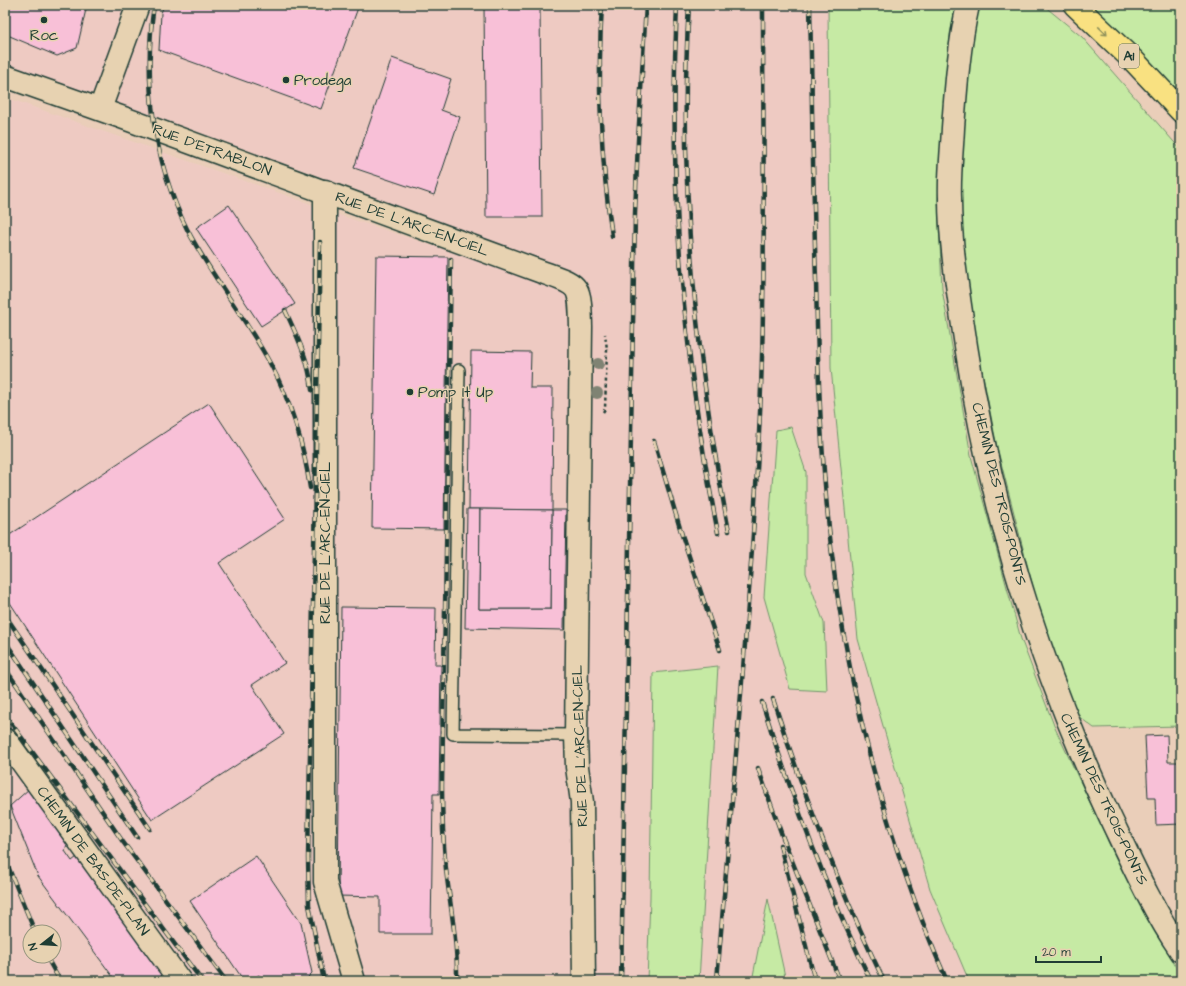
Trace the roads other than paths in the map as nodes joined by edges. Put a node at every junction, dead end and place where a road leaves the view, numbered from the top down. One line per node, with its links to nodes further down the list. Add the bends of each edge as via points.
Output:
1 (138, 5): 5 (street)
2 (968, 5): 11 (street, CHEMIN DES TROIS-PONTS, via 955,99 950,199 957,287 985,451 1010,552 1059,701 1129,858 1168,932)
3 (1075, 5): 6 (highway, A1, one-way to 6, via 1133,60)
4 (5, 76): 5 (street, RUE D'ETRABLON)
5 (100, 109): 7 (street, RUE D'ETRABLON)
6 (1181, 111)
7 (325, 191): 9 (street, RUE DE L'ARC-EN-CIEL, via 571,283 578,290 581,327); 13 (street, RUE DE L'ARC-EN-CIEL, via 325,882)
8 (459, 370): 9 (lane, via 453,734)
9 (576, 735): 14 (street, RUE DE L'ARC-EN-CIEL, via 582,802)
10 (6, 740): 12 (street, CHEMIN DE BAS-DE-PLAN)
11 (1181, 951)
12 (180, 981)
13 (354, 981)
14 (584, 981)

